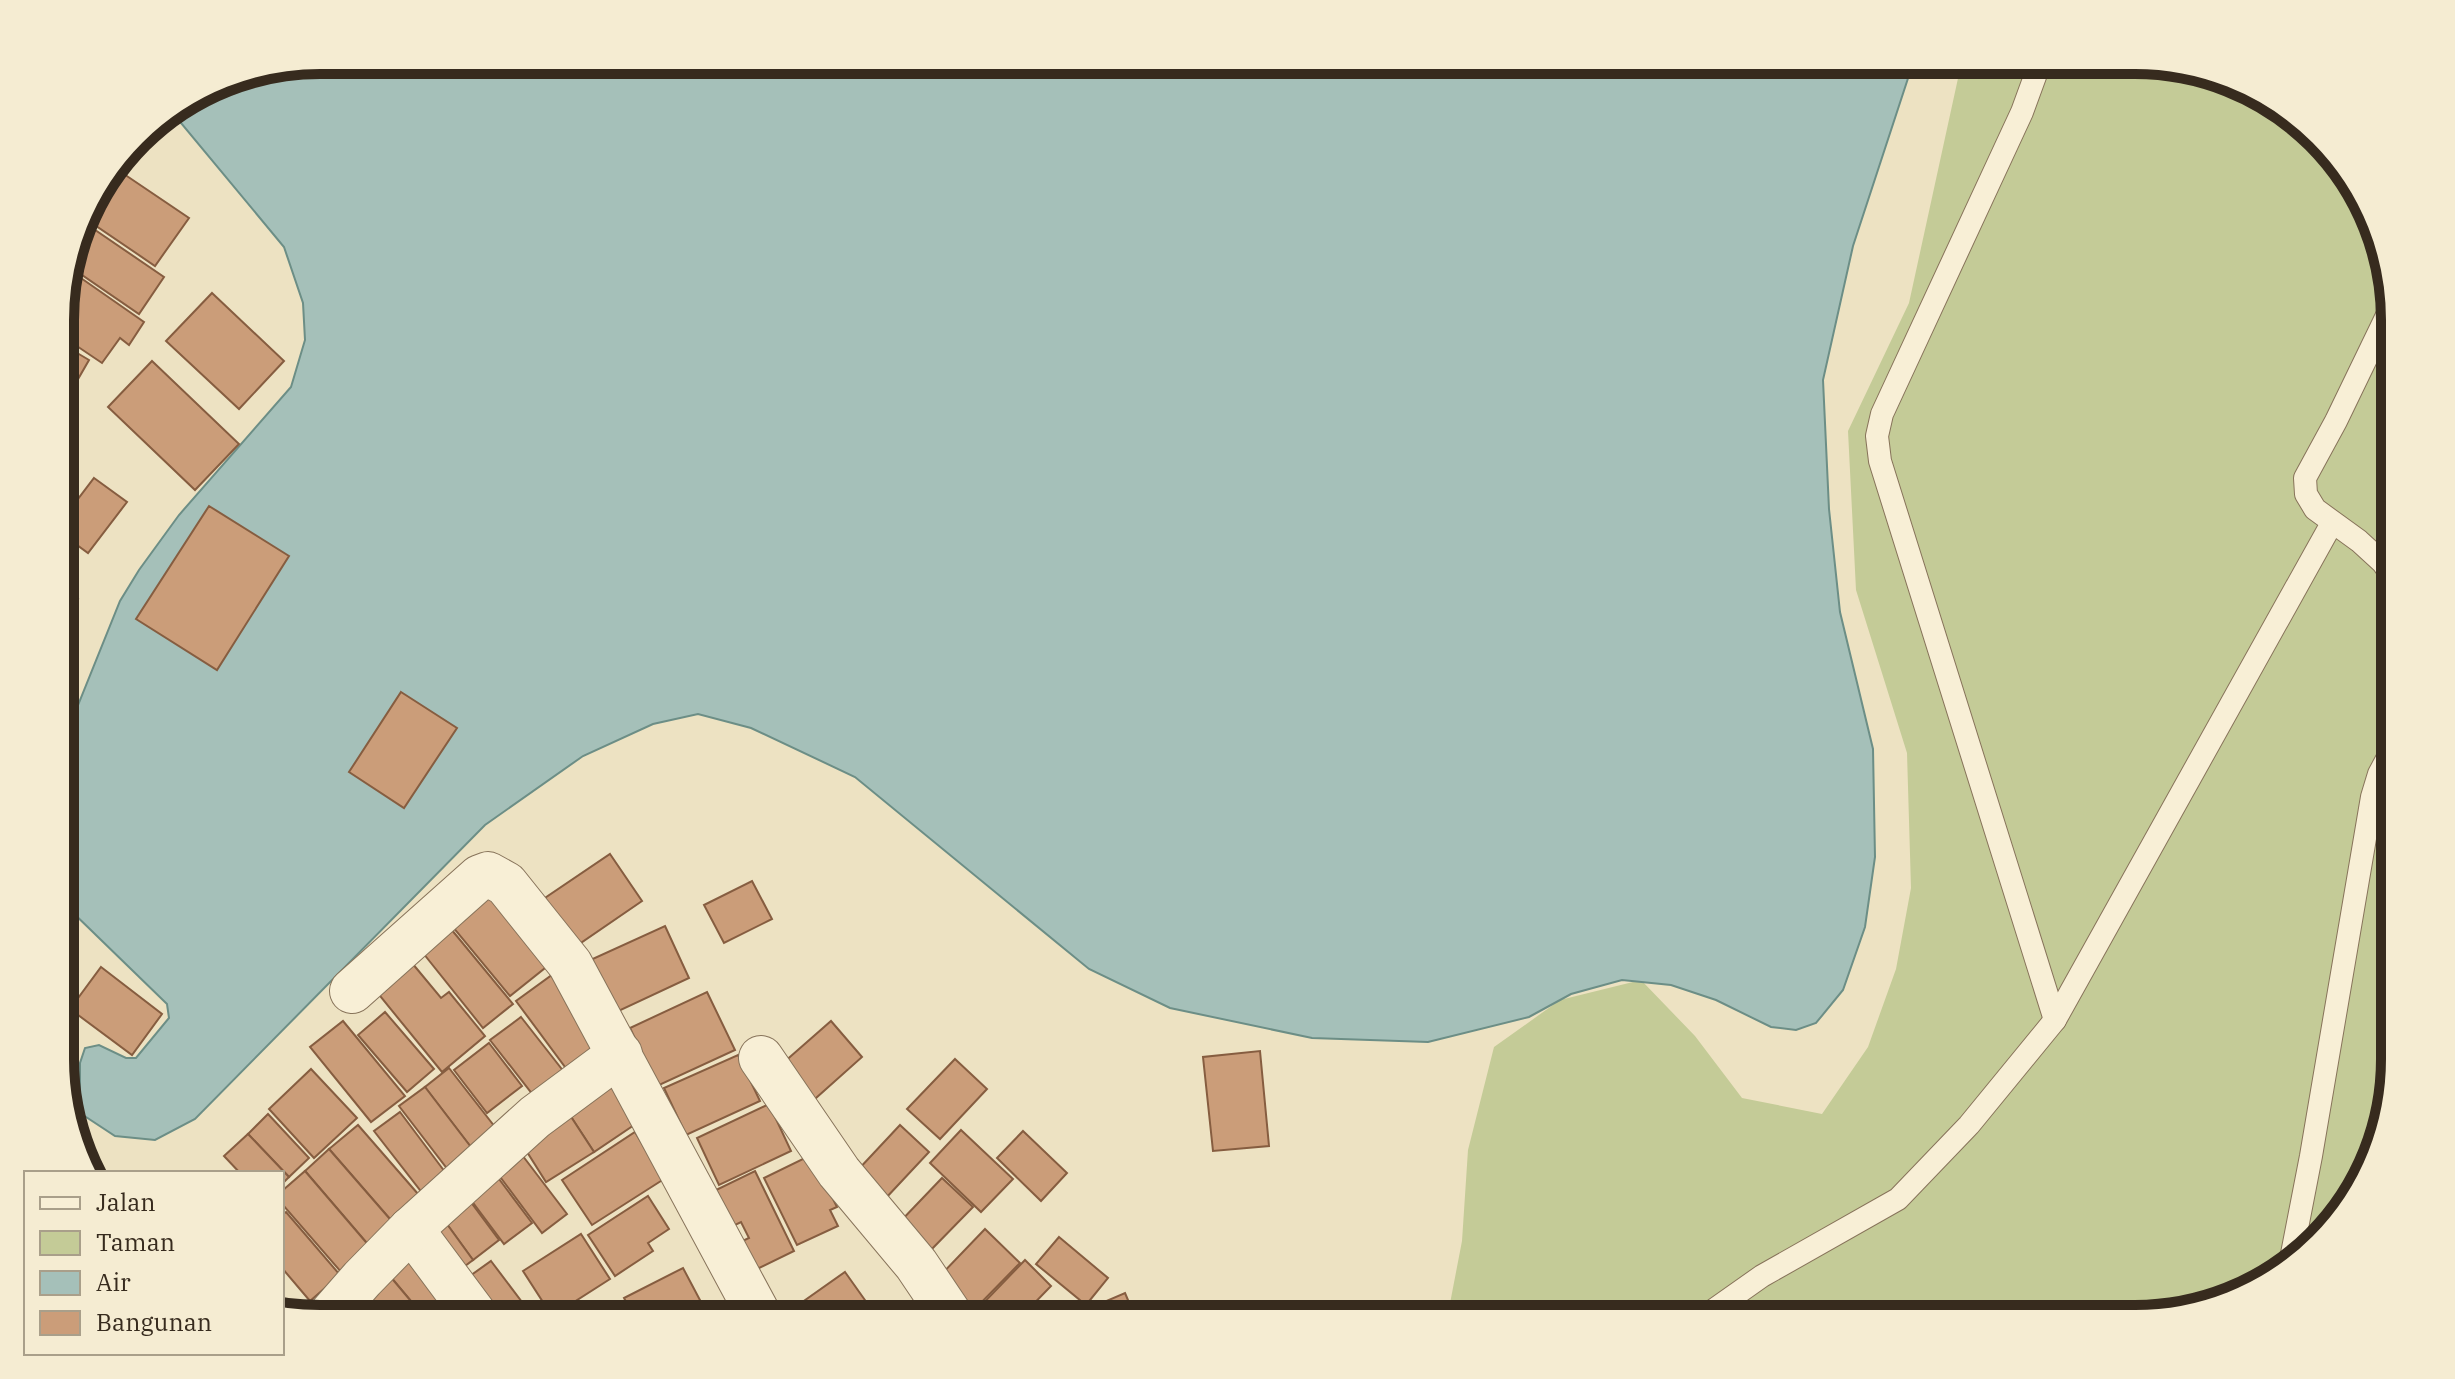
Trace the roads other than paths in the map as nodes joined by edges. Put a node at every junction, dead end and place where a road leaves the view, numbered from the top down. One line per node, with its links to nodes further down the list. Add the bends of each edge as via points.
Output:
1 (2036, 74): 7 (lane, via 1882,414 1877,436 1908,557)
2 (2380, 330): 3 (lane, via 2305,478 2315,509)
3 (2332, 523): 4 (lane); 7 (lane)
4 (2380, 561)
5 (2380, 772): 11 (lane)
6 (352, 991): 8 (street, via 470,884 488,874 506,884 570,964)
7 (2055, 1020): 12 (lane, via 1969,1125 1898,1199)
8 (620, 1054): 10 (street, via 535,1117); 15 (street)
9 (761, 1058): 16 (street, via 839,1172)
10 (411, 1229): 13 (street); 14 (street)
11 (2293, 1247)
12 (1722, 1304)
13 (339, 1305)
14 (468, 1305)
15 (753, 1305)
16 (943, 1305)

